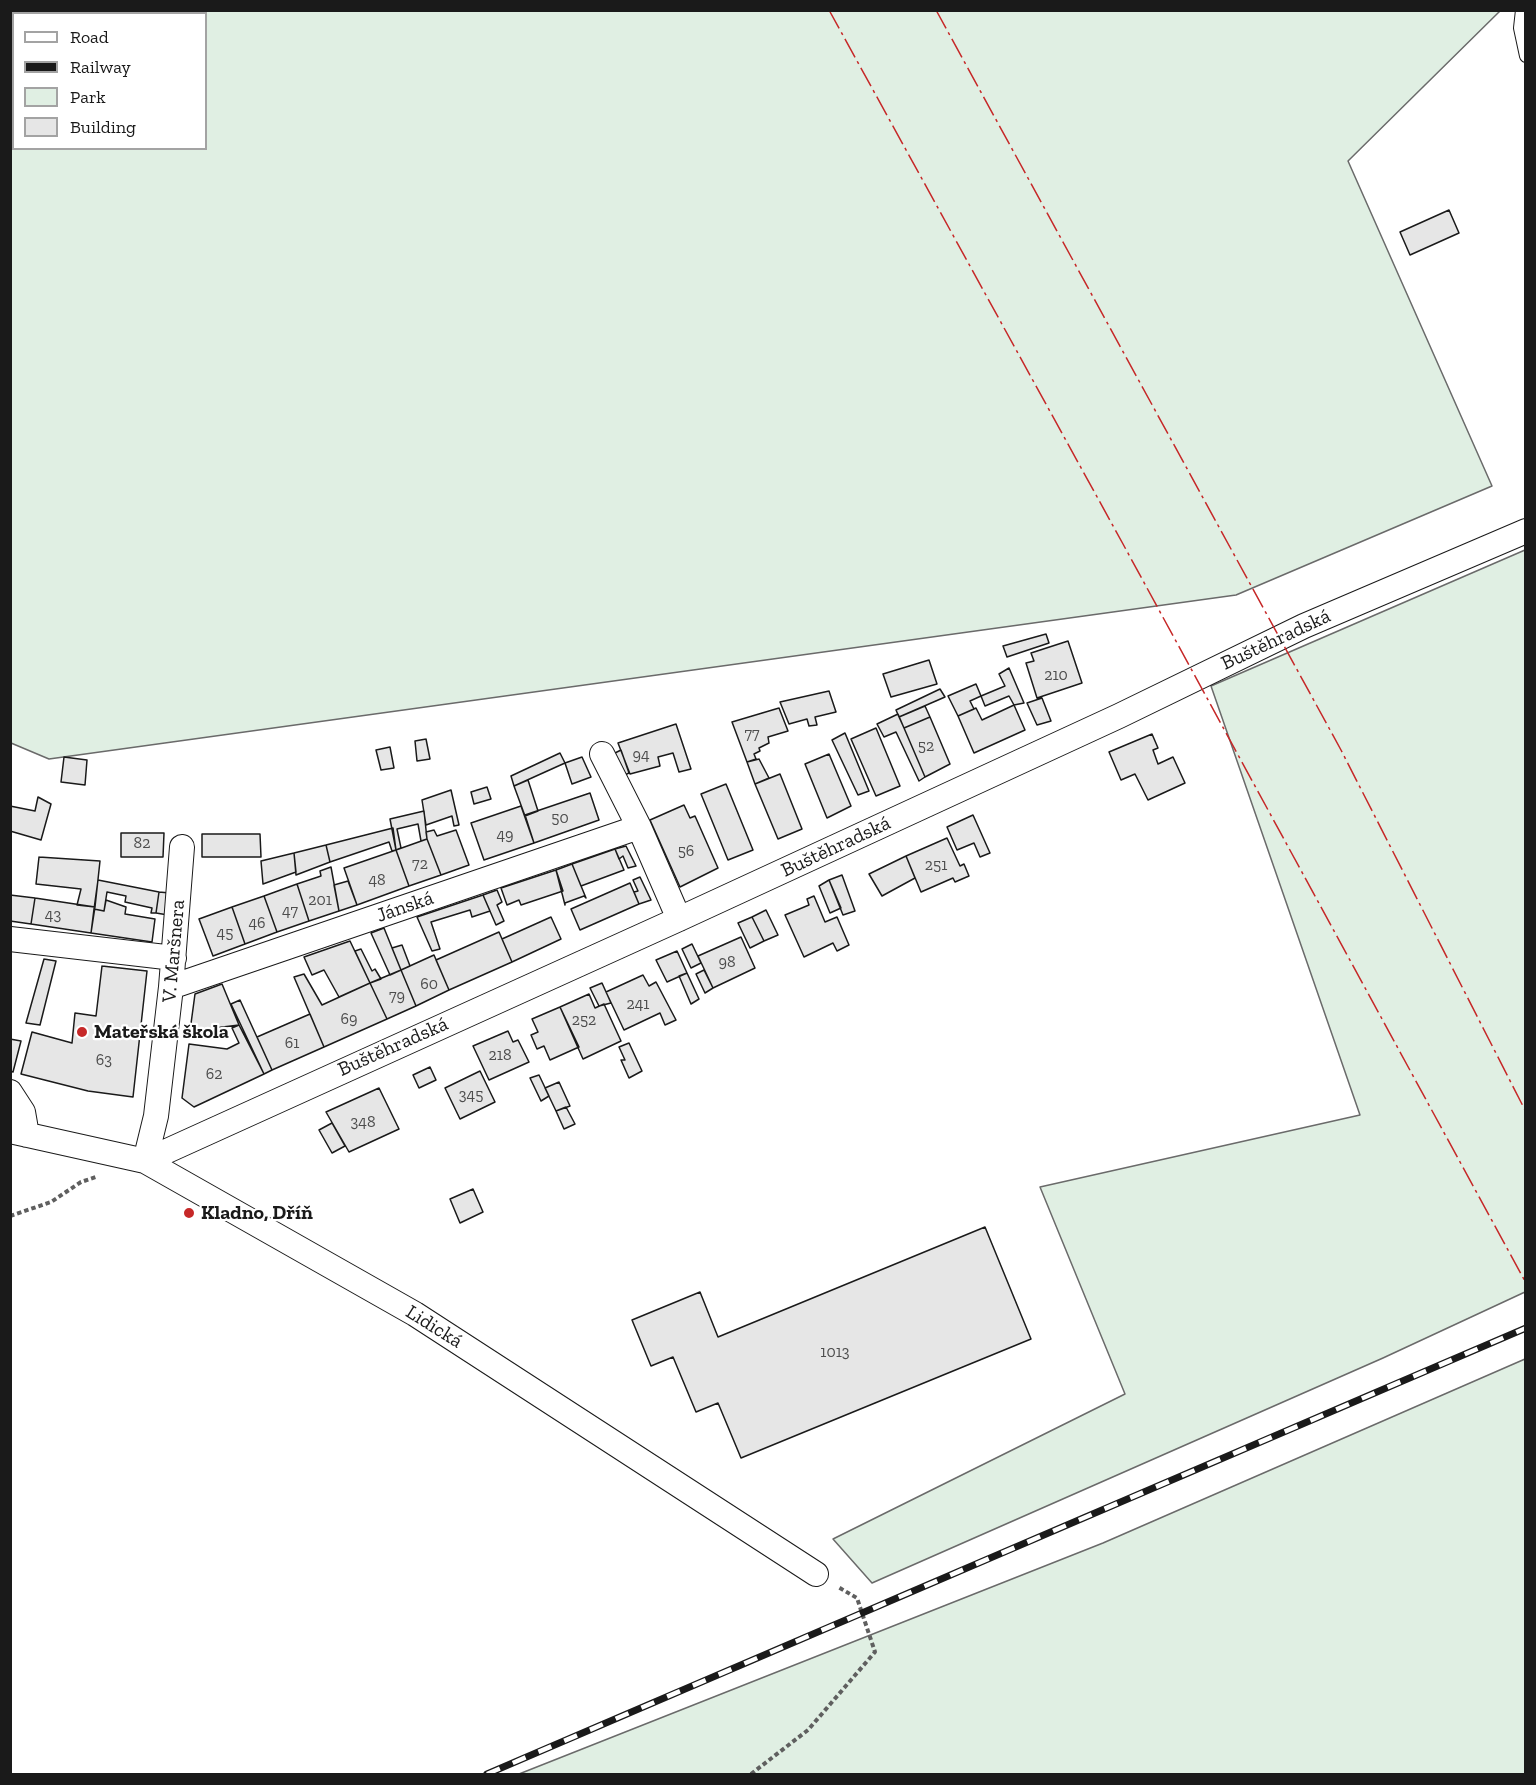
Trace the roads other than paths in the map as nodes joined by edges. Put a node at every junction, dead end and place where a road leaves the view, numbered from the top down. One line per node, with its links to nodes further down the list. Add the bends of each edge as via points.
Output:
1 (1522, 10): 2 (lane, via 1520,28)
2 (1526, 56)
3 (1526, 531): 7 (street, Buštěhradská, via 1304,626)
4 (602, 754): 5 (street)
5 (639, 827): 7 (street); 10 (street, Jánská)
6 (182, 847): 9 (street, V. Maršnera)
7 (679, 919): 13 (street, Buštěhradská)
8 (10, 939): 9 (street)
9 (174, 958): 10 (street, V. Maršnera)
10 (171, 987): 13 (street, V. Maršnera, via 156,1116)
11 (10, 1092): 12 (street, Lidická, via 23,1112)
12 (19, 1133): 13 (street, Lidická)
13 (145, 1161): 14 (street, Lidická, via 415,1314)
14 (816, 1574)

